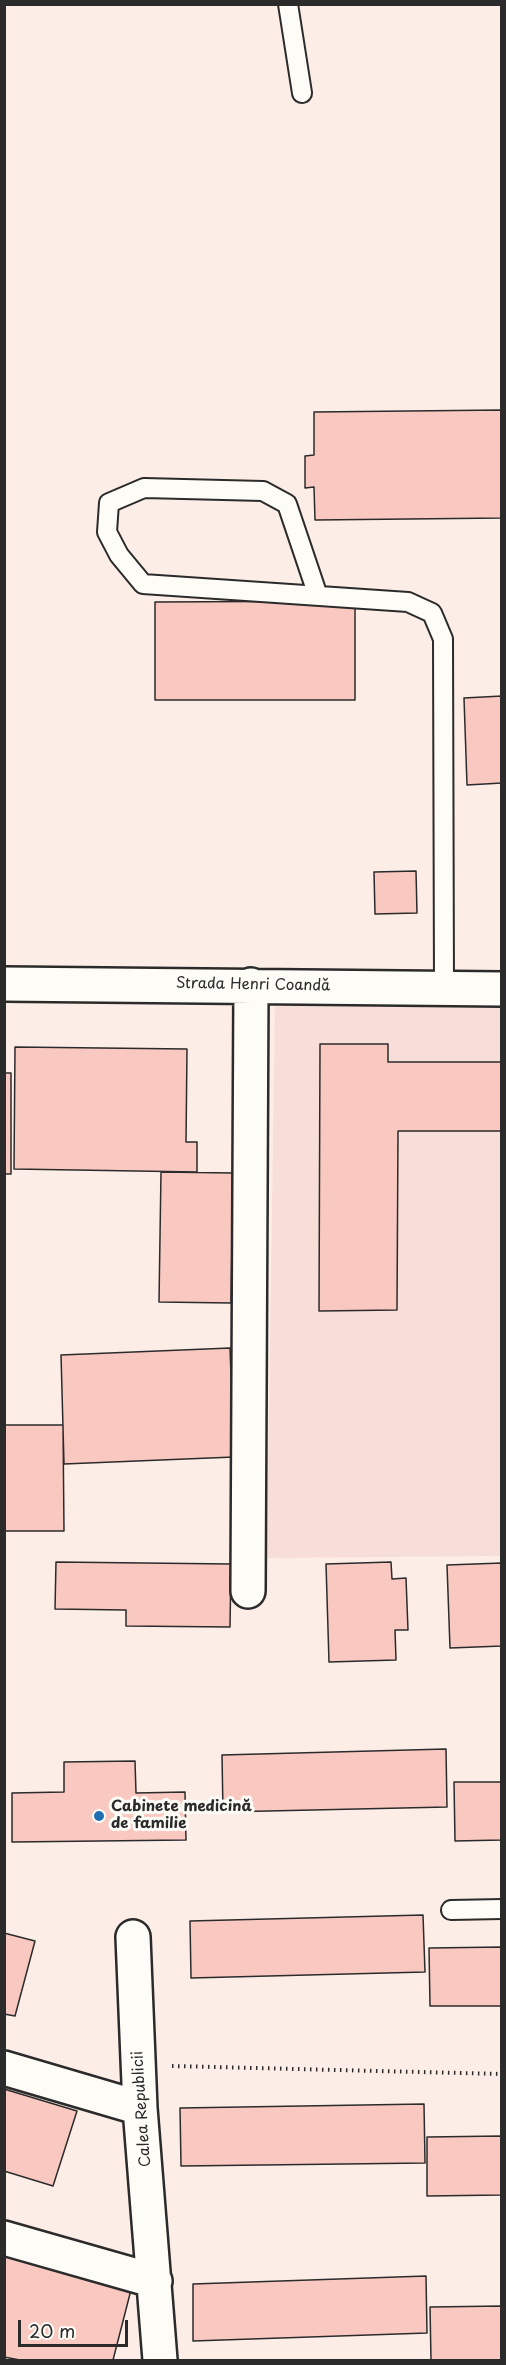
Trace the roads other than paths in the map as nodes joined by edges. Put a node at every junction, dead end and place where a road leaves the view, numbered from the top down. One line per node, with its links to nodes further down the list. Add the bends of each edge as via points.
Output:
1 (288, 4): 2 (lane)
2 (302, 93)
3 (318, 596): 3 (lane, via 286,504 263,490 144,488 109,503 107,532 119,555 143,584); 6 (lane, via 408,602 432,612 443,639)
4 (4, 984): 5 (street, Strada Henri Coandă)
5 (251, 985): 6 (street, Strada Henri Coandă); 8 (street)
6 (444, 988): 7 (street, Strada Henri Coandă)
7 (501, 989)
8 (248, 1591)
9 (501, 1909): 10 (lane)
10 (451, 1910)
11 (133, 1937): 13 (street, Calea Republicii)
12 (4, 2068): 13 (street)
13 (140, 2108): 15 (street, Calea Republicii)
14 (4, 2238): 15 (street)
15 (155, 2281): 16 (street, Calea Republicii)
16 (160, 2361)

